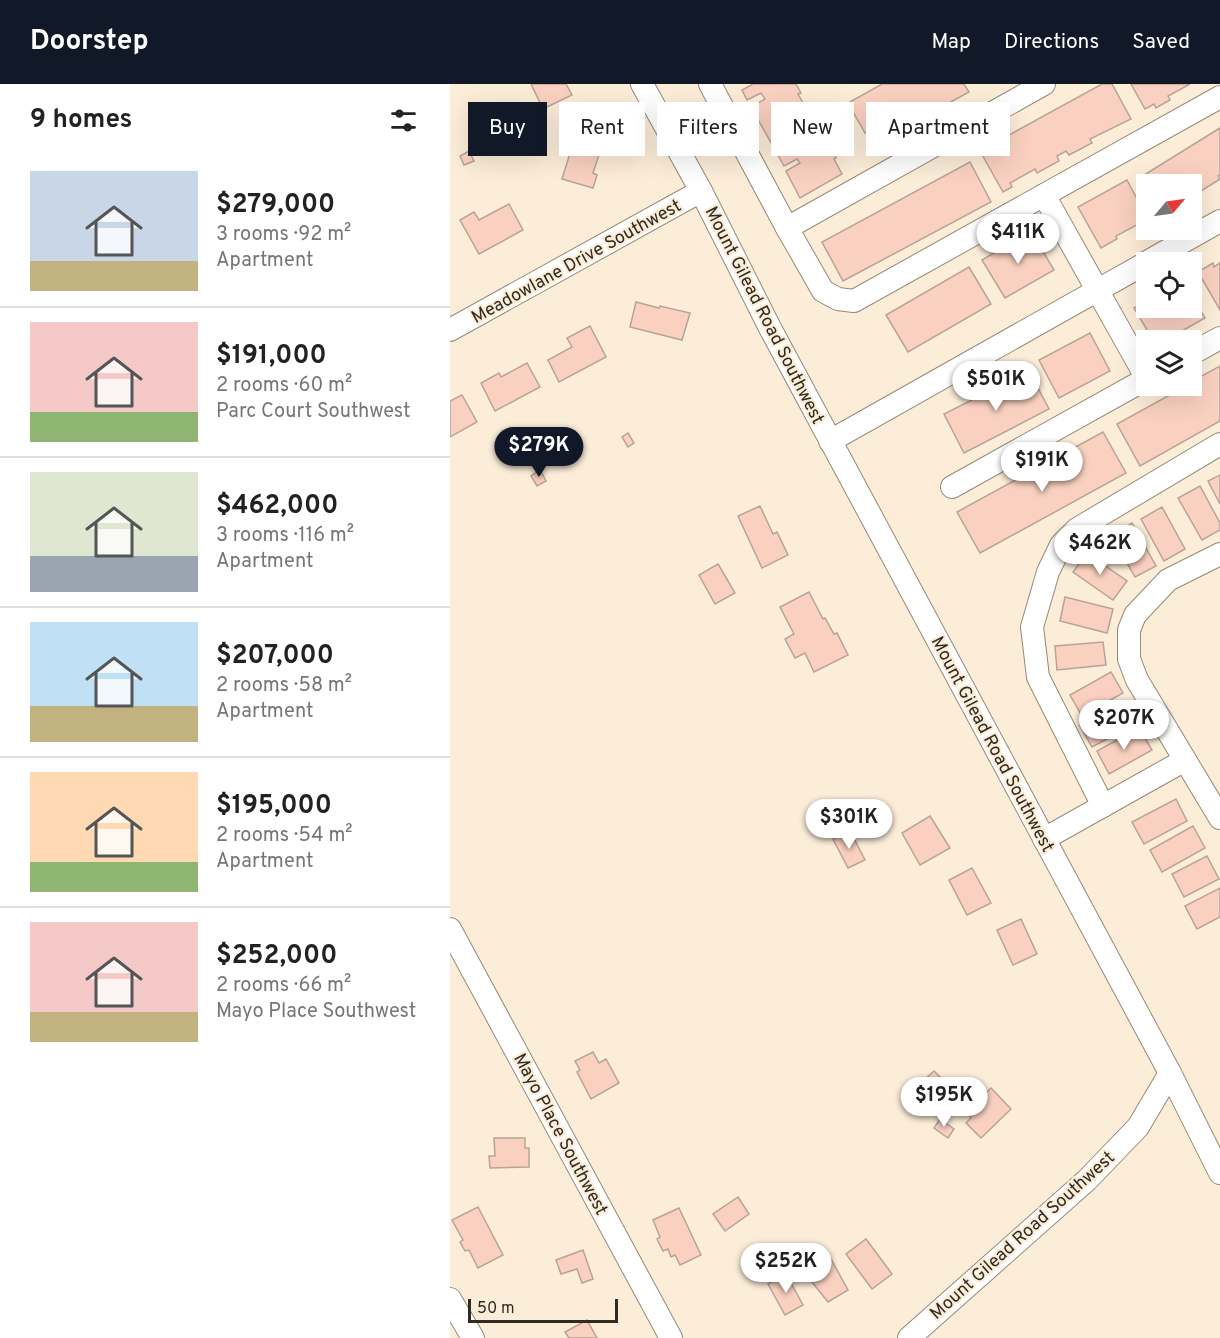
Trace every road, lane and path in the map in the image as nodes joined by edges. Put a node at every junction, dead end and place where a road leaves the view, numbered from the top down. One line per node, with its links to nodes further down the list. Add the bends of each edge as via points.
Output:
1 (642, 84): 5 (street, Mount Gilead Road Southwest)
2 (710, 84): 8 (street)
3 (1044, 84): 8 (street)
4 (1220, 97): 6 (street)
5 (701, 191): 12 (street, Meadowlane Drive Southwest); 17 (street, Mount Gilead Road Southwest)
6 (1044, 195): 8 (street, via 854,301 838,299 824,291); 11 (street)
7 (1220, 221): 9 (street)
8 (787, 228)
9 (1165, 252)
10 (1136, 269): 11 (street)
11 (1098, 290): 15 (street); 17 (street)
12 (450, 330)
13 (1220, 338): 14 (street)
14 (1202, 348)
15 (1136, 360)
16 (1136, 384): 19 (street)
17 (830, 441): 24 (street, Mount Gilead Road Southwest)
18 (1220, 444): 22 (street, via 1077,529 1061,544 1048,572 1032,627 1038,677)
19 (952, 487)
20 (1220, 554): 21 (street, via 1168,580 1135,615 1129,630 1129,659 1137,680)
21 (1185, 760): 22 (street); 23 (street)
22 (1103, 806): 24 (street)
23 (1220, 818)
24 (1044, 839): 26 (street, Mount Gilead Road Southwest)
25 (450, 929): 30 (street, Mayo Place Southwest)
26 (1170, 1073): 27 (street); 31 (street, Mount Gilead Road Southwest, via 1138,1127 1087,1180)
27 (1220, 1173)
28 (450, 1299): 29 (street)
29 (473, 1338)
30 (671, 1338)
31 (909, 1338)

